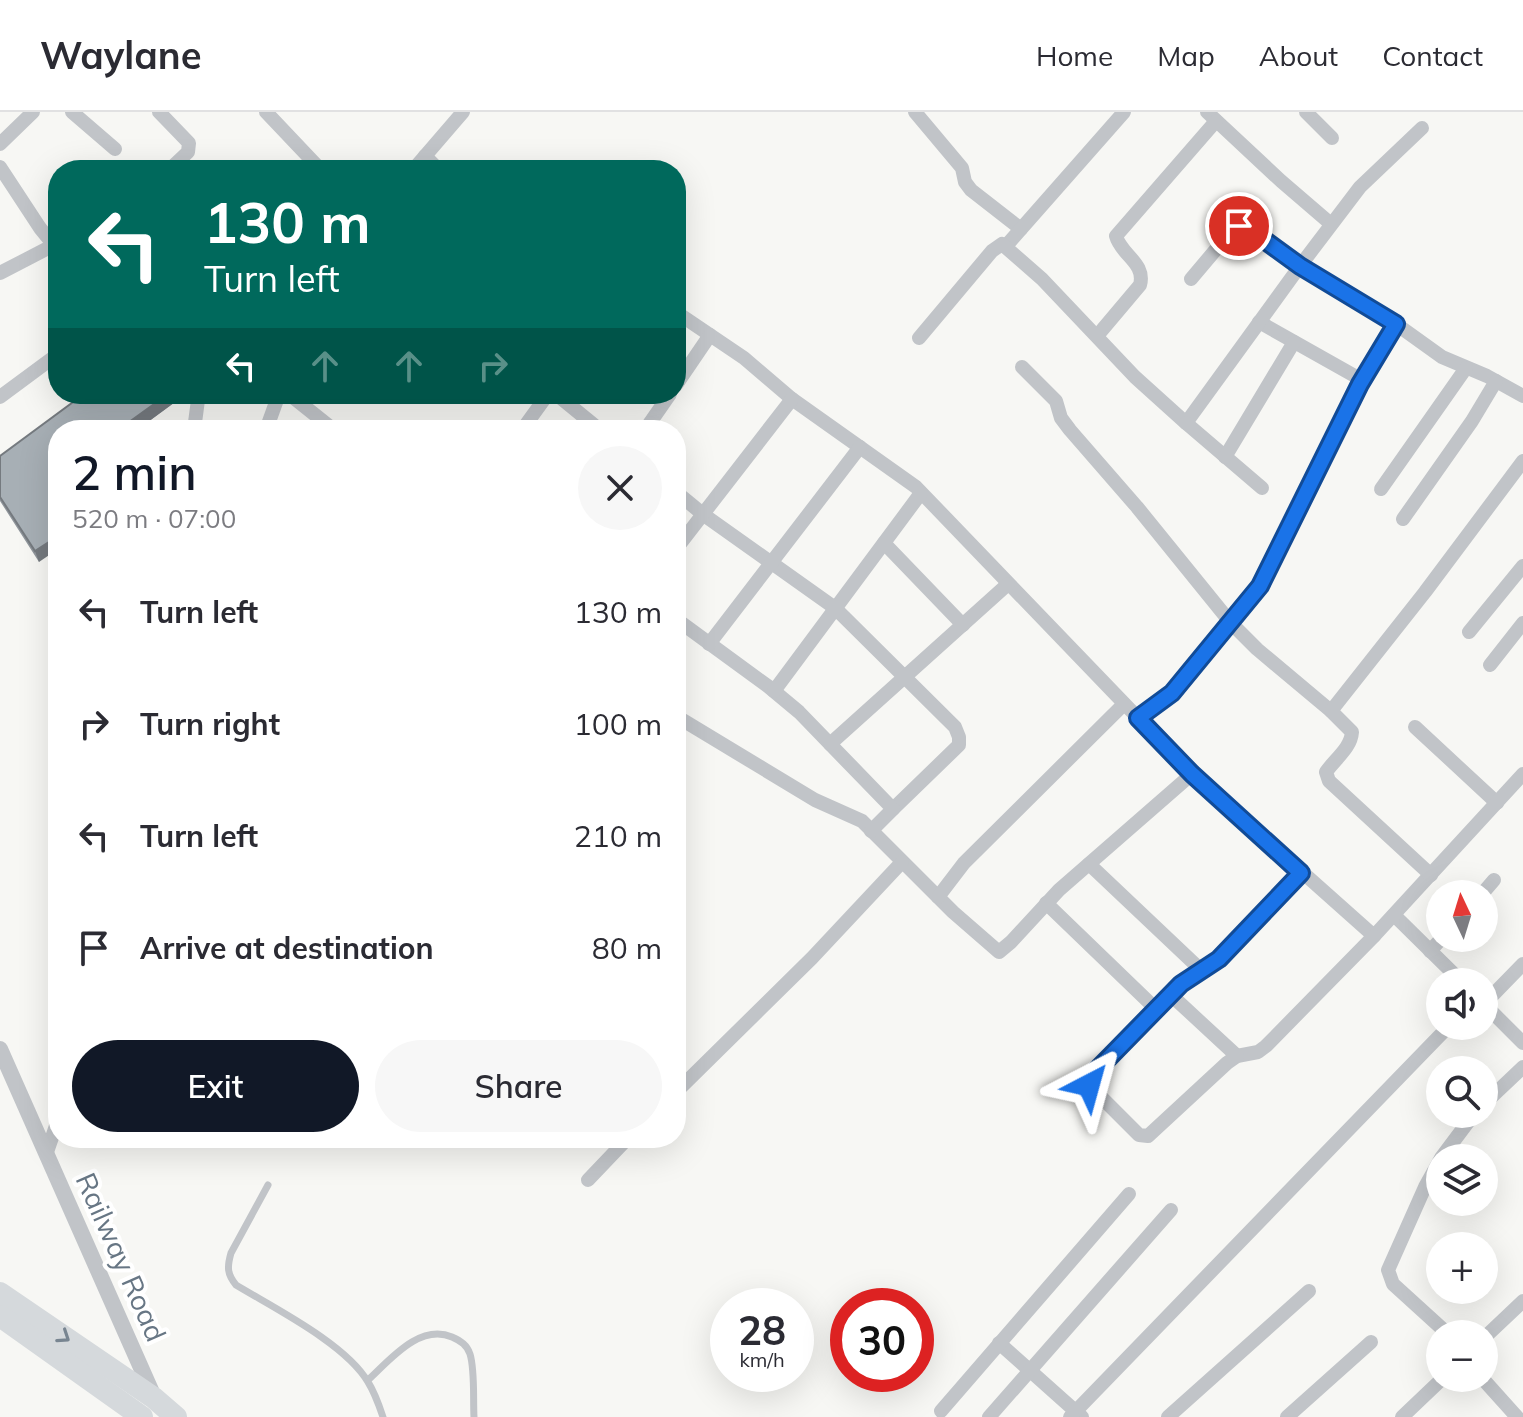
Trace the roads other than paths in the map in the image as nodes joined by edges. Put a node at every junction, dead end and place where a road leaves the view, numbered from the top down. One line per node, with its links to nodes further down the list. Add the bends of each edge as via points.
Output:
1 (33, 112): 12 (street)
2 (72, 112): 13 (street)
3 (159, 112): 15 (street, via 189,143)
4 (266, 112): 16 (street)
5 (463, 112): 14 (street)
6 (915, 112): 21 (street, via 962,168 966,185)
7 (1124, 112): 21 (street)
8 (1306, 112): 11 (street)
9 (1211, 116): 20 (street); 32 (street, via 1116,236 1142,277)
10 (1422, 128): 20 (street, via 1382,163)
11 (1332, 138)
12 (0, 144)
13 (115, 149)
14 (425, 156): 17 (street); 18 (street)
15 (180, 160)
16 (312, 160)
17 (422, 160)
18 (429, 160)
19 (0, 167): 22 (street)
20 (1331, 224): 25 (street)
21 (1021, 229): 23 (street)
22 (48, 236)
23 (1006, 246): 32 (street); 33 (street, via 992,251)
24 (48, 252): 26 (street)
25 (1300, 266): 27 (street, via 1239,226); 29 (street); 30 (street)
26 (0, 273)
27 (1191, 279)
28 (686, 319): 31 (street)
29 (1259, 322): 34 (street); 48 (street)
30 (1396, 324): 37 (street); 39 (street)
31 (710, 335): 38 (street); 43 (street)
32 (1097, 336): 48 (street)
33 (919, 338)
34 (1294, 342): 39 (street); 50 (street)
35 (48, 361): 42 (street)
36 (1022, 367): 64 (street, via 1056,401 1070,430)
37 (1466, 368): 40 (street); 53 (street)
38 (686, 370)
39 (1362, 380): 64 (street, via 1260,586)
40 (1496, 381): 41 (street); 57 (street)
41 (1523, 396)
42 (0, 397)
43 (792, 399): 49 (street); 56 (street)
44 (302, 404): 46 (street)
45 (568, 404): 47 (street)
46 (322, 420)
47 (588, 420)
48 (1186, 423): 50 (street)
49 (860, 447): 54 (street); 60 (street)
50 (1225, 457): 52 (street)
51 (1523, 461): 74 (street)
52 (1262, 488)
53 (1381, 489)
54 (921, 493): 59 (street); 62 (street)
55 (686, 500): 56 (street)
56 (704, 515): 58 (street); 60 (street)
57 (1403, 519)
58 (686, 537)
59 (884, 543): 63 (street); 66 (street)
60 (772, 563): 63 (street); 69 (street)
61 (1523, 566): 68 (street)
62 (1008, 584): 66 (street); 73 (street)
63 (835, 608): 71 (street); 72 (street)
64 (1231, 623): 74 (street); 75 (street, via 1172,693)
65 (1523, 623): 70 (street)
66 (963, 625): 71 (street)
67 (686, 627): 69 (street)
68 (1469, 632)
69 (709, 644): 72 (street)
70 (1490, 665)
71 (905, 678): 78 (street); 82 (street, via 955,727 959,745)
72 (774, 691): 78 (street)
73 (1124, 704): 75 (street); 88 (street, via 964,863)
74 (1331, 711): 87 (street, via 1352,738 1326,772 1329,781)
75 (1138, 718): 79 (street)
76 (686, 722): 83 (street, via 815,800 862,821)
77 (1415, 727): 81 (street)
78 (830, 744): 82 (street)
79 (1192, 774): 85 (street); 86 (street)
80 (1523, 774): 81 (street)
81 (1497, 803): 87 (street)
82 (893, 809): 83 (street)
83 (871, 831): 84 (street)
84 (902, 862): 88 (street); 106 (street)
85 (1089, 864): 89 (street); 96 (street)
86 (1301, 873): 91 (street); 96 (street, via 1219,959)
87 (1431, 875): 90 (street)
88 (938, 897): 89 (street, via 999,952)
89 (1046, 903): 99 (street)
90 (1394, 915): 91 (street); 92 (street)
91 (1374, 936): 104 (street, via 1266,1046)
92 (1426, 947)
93 (1431, 952): 95 (street)
94 (1523, 964): 97 (street)
95 (1448, 968)
96 (1201, 970): 98 (street)
97 (1498, 990)
98 (1171, 995): 99 (street); 104 (street)
99 (1157, 1010): 104 (street, via 1088,1081 1139,1135 1148,1136)
100 (1498, 1018): 102 (street)
101 (1436, 1040): 132 (street)
102 (1523, 1043)
103 (0, 1049): 112 (street, Railway Road)
104 (1237, 1056)
105 (1523, 1067): 107 (street)
106 (686, 1082)
107 (1498, 1091)
108 (1463, 1128): 109 (street)
109 (1451, 1144)
110 (48, 1148): 112 (street)
111 (618, 1148): 113 (street)
112 (47, 1152): 130 (street, Railway Road)
113 (588, 1180)
114 (268, 1185): 127 (lane, via 231,1253 229,1276 310,1330)
115 (1426, 1185): 122 (street, via 1388,1270 1393,1284)
116 (1129, 1194): 125 (street)
117 (1171, 1210): 126 (street)
118 (1309, 1291): 137 (street)
119 (0, 1293): 130 (main road, one-way to 130)
120 (1523, 1301): 123 (street)
121 (0, 1316): 130 (main road)
122 (1433, 1320)
123 (1498, 1325)
124 (1371, 1342): 138 (street)
125 (999, 1343): 126 (street); 131 (street)
126 (1031, 1371): 132 (street); 136 (street)
127 (368, 1380): 134 (lane); 135 (lane, via 409,1343 429,1334 448,1335 463,1342 470,1355)
128 (1428, 1392): 139 (street)
129 (1495, 1392): 140 (street)
130 (148, 1408): 133 (main road)
131 (941, 1411)
132 (1076, 1415)
133 (176, 1417)
134 (383, 1417)
135 (474, 1417)
136 (989, 1417)
137 (1168, 1417)
138 (1287, 1417)
139 (1402, 1417)
140 (1517, 1417)

